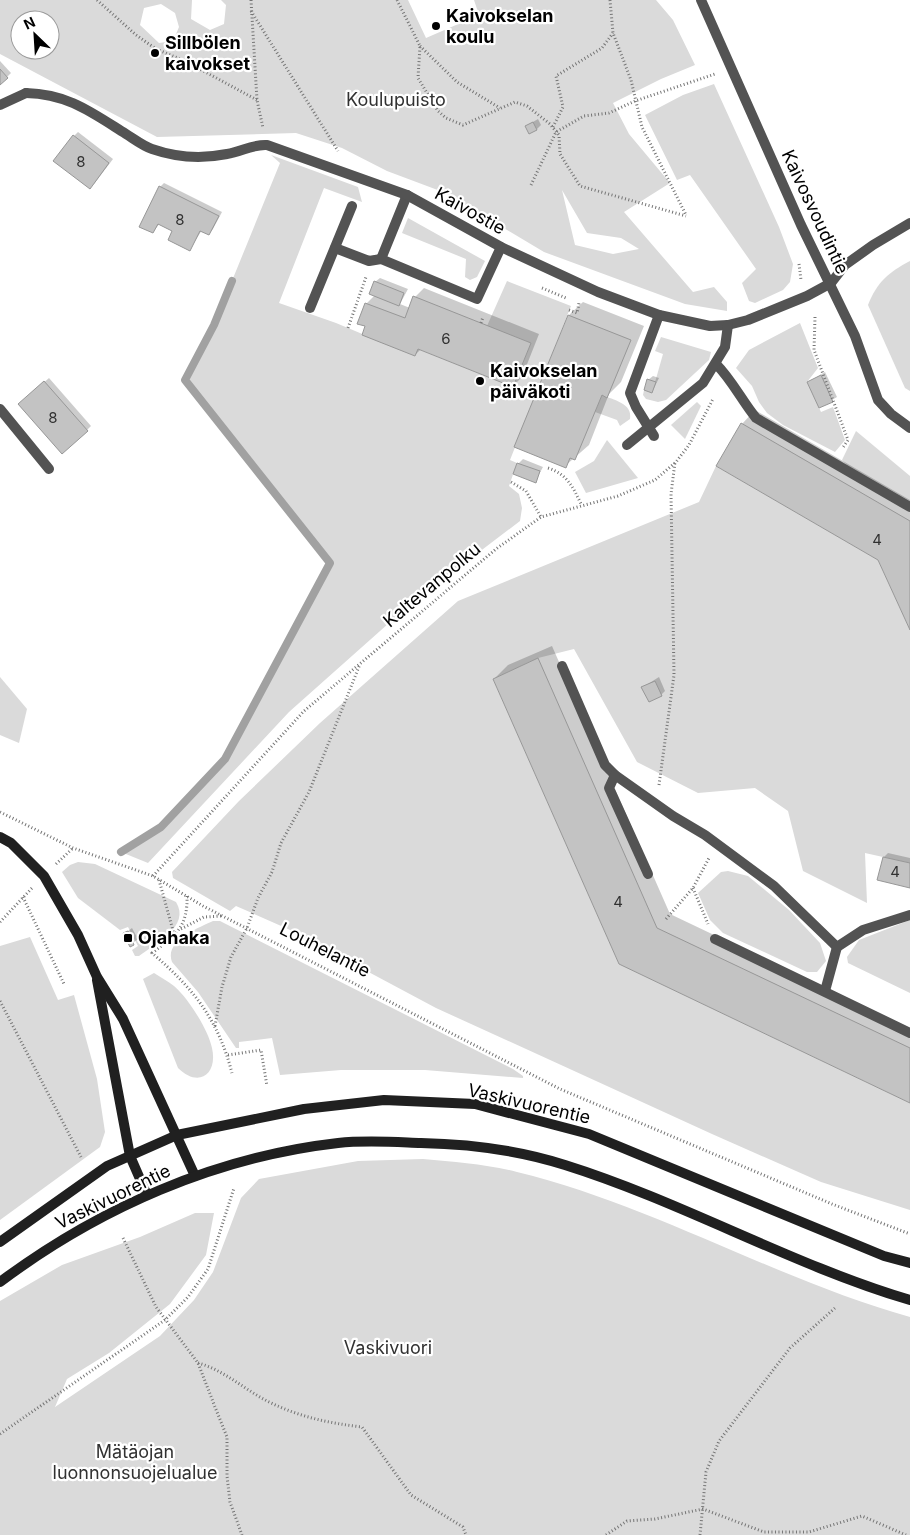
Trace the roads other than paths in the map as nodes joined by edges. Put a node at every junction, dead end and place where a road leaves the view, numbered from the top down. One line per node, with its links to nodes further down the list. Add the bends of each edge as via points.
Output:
1 (701, 0): 9 (street, Kaivosvoudintie)
2 (0, 105): 3 (street, Kaivostie, via 26,93 46,93 75,102 150,149 172,155 202,157 267,145)
3 (407, 195): 6 (street, Kaivostie); 8 (street)
4 (352, 206): 7 (street)
5 (910, 223): 9 (street, Kaivostie, via 845,265)
6 (501, 247): 8 (street, via 477,299); 11 (street, Kaivostie, via 590,289)
7 (335, 248): 8 (street, via 369,261); 10 (street)
8 (381, 260)
9 (830, 283): 12 (street, Kaivostie, via 794,302); 15 (street, Kaivosvoudintie, via 855,336 878,400)
10 (310, 308)
11 (659, 315): 12 (street, Kaivostie, via 710,326); 16 (street, via 630,393)
12 (728, 325): 13 (street, via 725,347)
13 (716, 364): 16 (street, via 703,383); 19 (street, via 756,418)
14 (0, 409): 18 (street)
15 (910, 428)
16 (650, 432): 17 (street)
17 (627, 445)
18 (49, 469)
19 (910, 507)
20 (562, 666): 21 (street, via 605,765)
21 (615, 775): 23 (street, via 610,788); 26 (street, via 774,886)
22 (0, 837): 27 (main road, via 11,843 44,876 78,935)
23 (648, 874)
24 (910, 915): 26 (street, via 863,930)
25 (715, 939): 28 (street)
26 (837, 947): 28 (street)
27 (97, 977): 30 (main road, via 123,1019); 31 (main road)
28 (825, 991): 29 (street)
29 (910, 1033)
30 (177, 1135): 31 (main road, Vaskivuorentie); 32 (main road); 35 (main road, Vaskivuorentie, via 304,1109 384,1100 475,1104 589,1134 875,1252)
31 (130, 1156): 33 (main road); 34 (main road, Vaskivuorentie, via 107,1166)
32 (195, 1176): 33 (main road, Vaskivuorentie); 37 (main road, Vaskivuorentie, via 256,1158 341,1143 466,1144 510,1150 566,1165 695,1214 874,1289)
33 (146, 1195): 36 (main road, Vaskivuorentie, via 63,1240)
34 (0, 1242)
35 (910, 1263)
36 (0, 1282)
37 (910, 1300)

